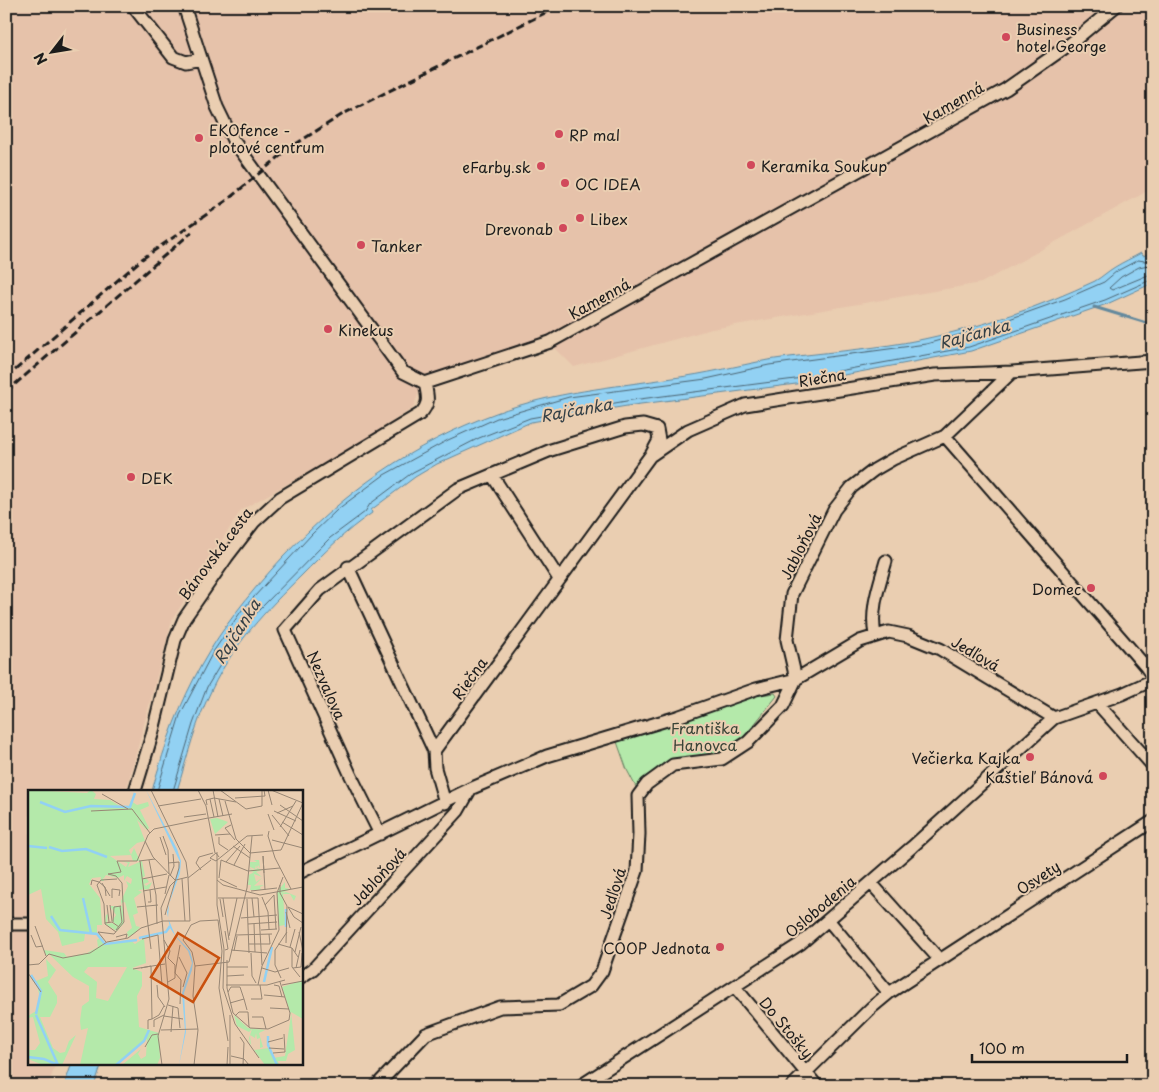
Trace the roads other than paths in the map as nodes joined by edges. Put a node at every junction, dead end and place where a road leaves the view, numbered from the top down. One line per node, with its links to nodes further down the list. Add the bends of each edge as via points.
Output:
1 (133, 6): 4 (street, via 173,57 186,62)
2 (184, 6): 4 (street)
3 (1116, 6): 7 (street, Kamenná, via 1039,68 1006,89 550,342)
4 (201, 59): 7 (street, via 233,140 257,175 403,372)
5 (1153, 361): 6 (street)
6 (1012, 372): 8 (street, Jabloňová); 9 (street, Riečna, via 935,375 745,405 688,430)
7 (425, 384): 22 (street, Bánovská cesta, via 428,399 420,414 280,498 254,522 202,592 175,640)
8 (945, 436): 15 (street, Jabloňová, via 874,470 852,487 834,510 792,594 787,640); 16 (street, via 1146,666)
9 (650, 456): 10 (street, Riečna, via 659,440 657,429 643,425 624,427 551,450); 13 (street, Riečna)
10 (492, 474): 12 (street, Riečna, via 458,490); 13 (street)
11 (886, 561): 14 (street, via 874,603 872,620)
12 (348, 567): 19 (street); 25 (street, Nezvalova, via 320,590 285,630)
13 (559, 579): 19 (street, Riečna)
14 (875, 635): 15 (street, Jedľová); 18 (street, Jedľová, via 889,632 908,636 940,649)
15 (796, 679): 21 (street, Jabloňová, via 547,756); 36 (street, Jedľová, via 783,706 748,742 722,759 673,765 647,784 638,796 637,871 602,971 591,986 559,1005 500,1007 426,1034)
16 (1153, 679): 17 (street)
17 (1097, 704): 18 (street); 20 (street)
18 (1054, 718): 27 (street, Oslobodenia)
19 (434, 751): 23 (street, via 434,768)
20 (1153, 766)
21 (470, 789): 23 (street, Jabloňová); 32 (street, Jabloňová, via 458,810)
22 (135, 790)
23 (445, 803): 25 (street, Jabloňová)
24 (1153, 820): 31 (street, Osvety)
25 (380, 834): 26 (street, Jabloňová)
26 (302, 872)
27 (871, 883): 28 (street, Oslobodenia); 31 (street)
28 (829, 921): 33 (street, Oslobodenia); 34 (street)
29 (6, 924): 30 (street)
30 (28, 924)
31 (940, 959): 34 (street, Osvety)
32 (302, 977)
33 (735, 987): 35 (street, Do Stošky); 37 (street, Oslobodenia)
34 (889, 993): 35 (street, Osvety)
35 (807, 1074): 38 (street, Osvety); 39 (street, Do Stošky)
36 (376, 1086)
37 (580, 1086)
38 (792, 1086)
39 (817, 1086)

